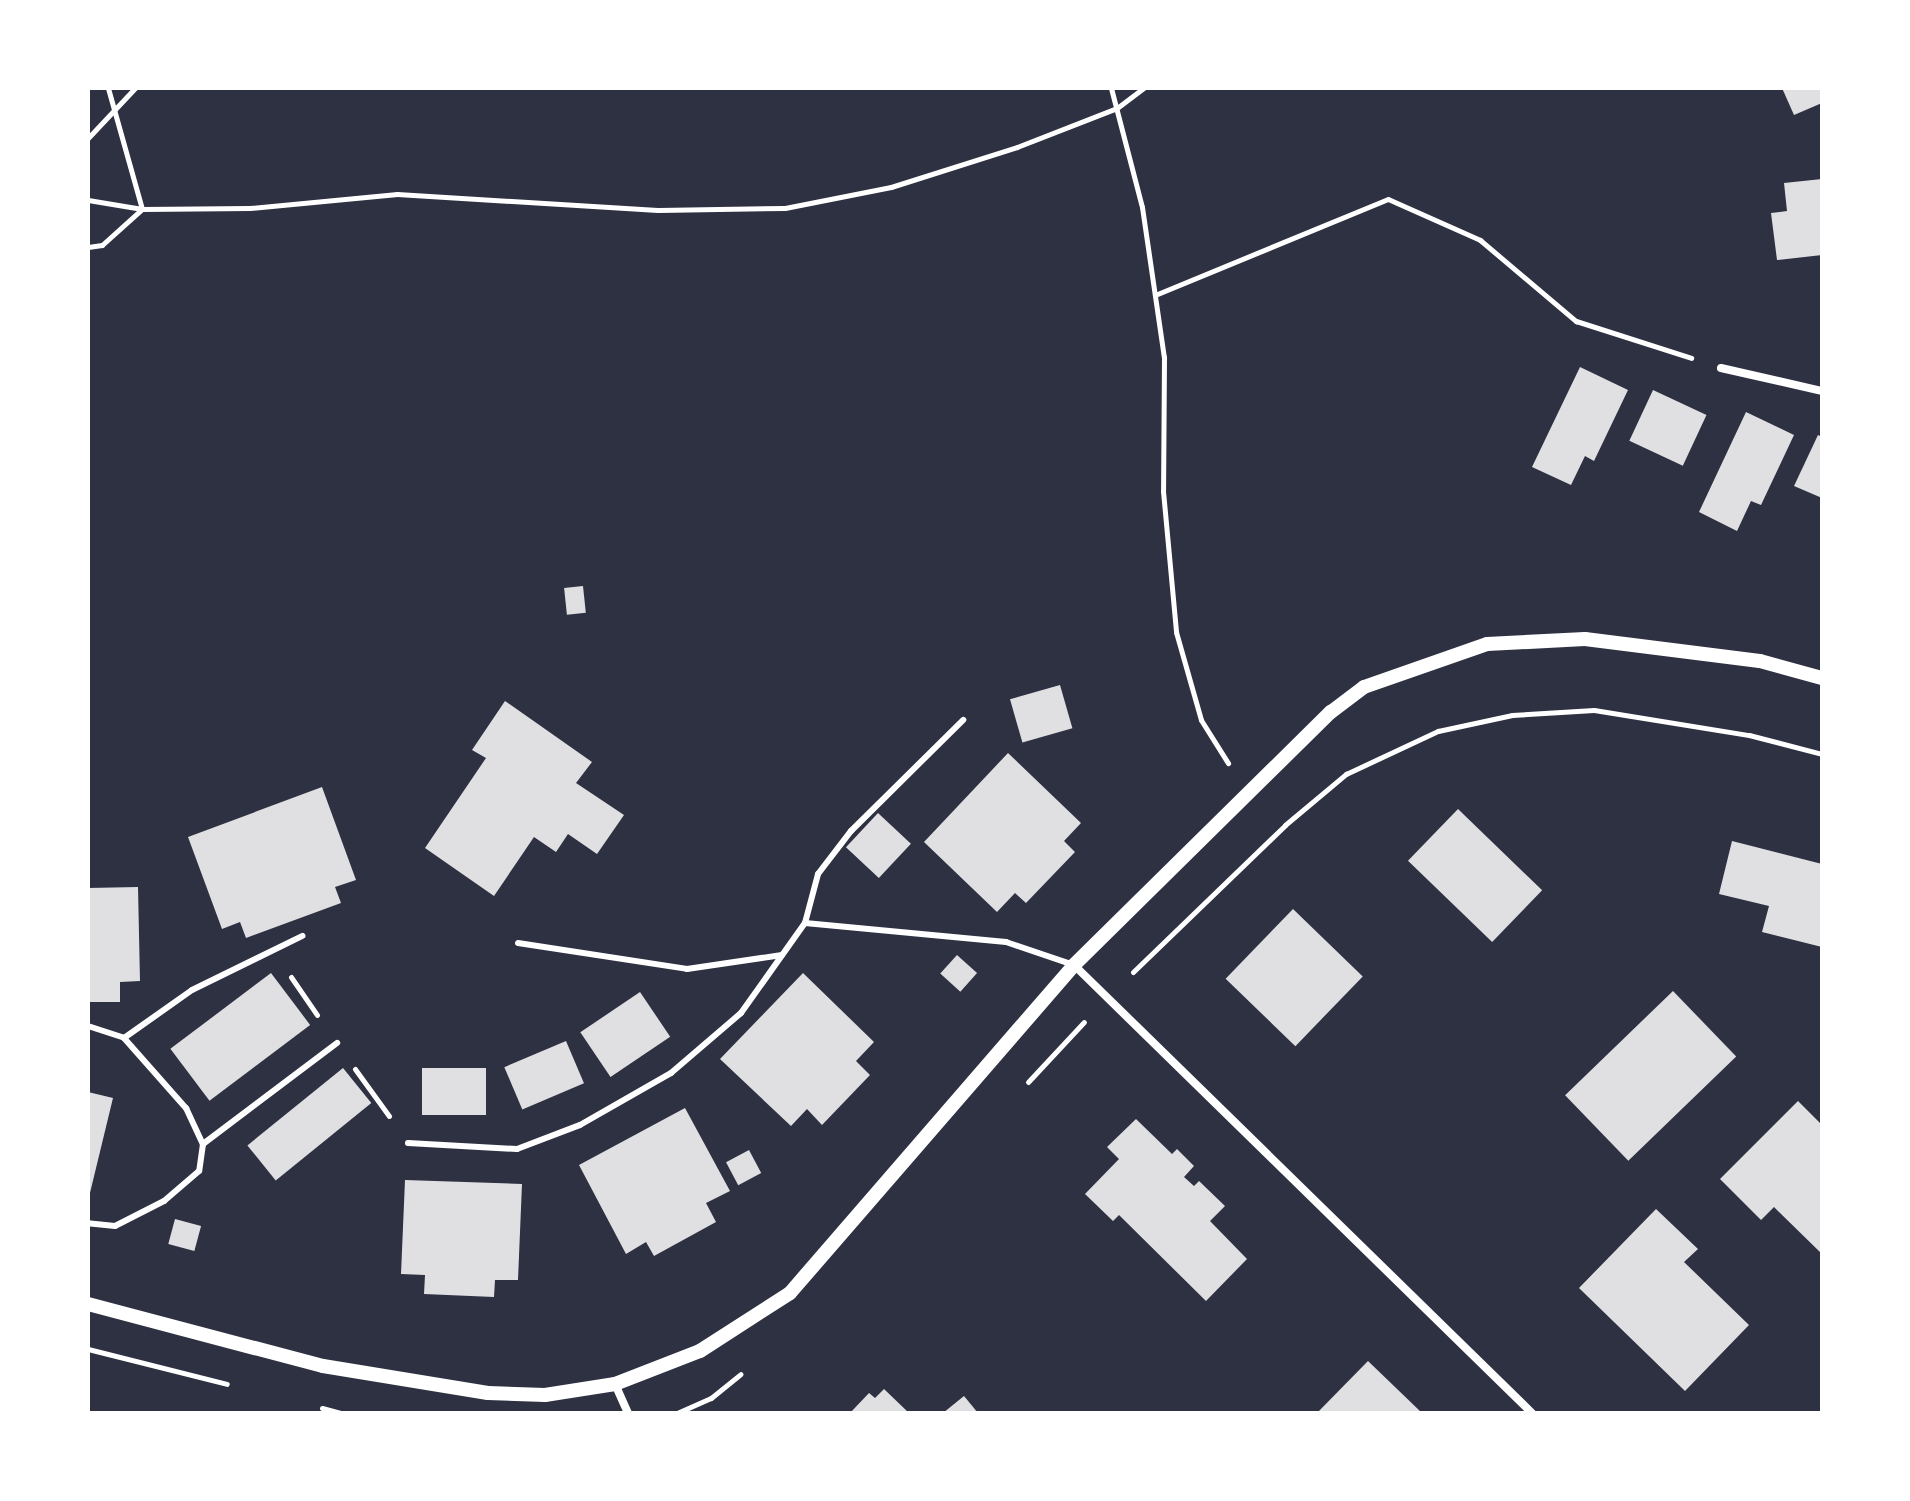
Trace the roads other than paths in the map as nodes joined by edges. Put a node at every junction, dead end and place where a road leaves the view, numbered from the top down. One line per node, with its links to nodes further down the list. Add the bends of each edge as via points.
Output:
1 (1721, 368): 2 (street)
2 (1822, 391)
3 (1822, 678): 9 (street, via 1760,661 1585,639 1487,644 1364,687)
4 (963, 720): 5 (lane, via 851,831 818,874)
5 (805, 923): 8 (lane); 9 (lane, via 1006,942)
6 (302, 936): 11 (lane, via 192,990)
7 (518, 943): 8 (lane, via 687,969)
8 (782, 955): 13 (lane, via 741,1013 671,1073 580,1125 517,1149)
9 (1074, 965): 17 (street, via 790,1293 700,1351); 19 (street)
10 (88, 1026): 11 (lane)
11 (124, 1038): 14 (lane, via 186,1108)
12 (337, 1043): 14 (lane)
13 (408, 1143)
14 (203, 1144): 15 (lane, via 199,1171 164,1201 115,1226)
15 (88, 1223)
16 (88, 1304): 17 (street, via 323,1366 488,1393 545,1395)
17 (615, 1384): 18 (street)
18 (628, 1413)
19 (1532, 1413)

